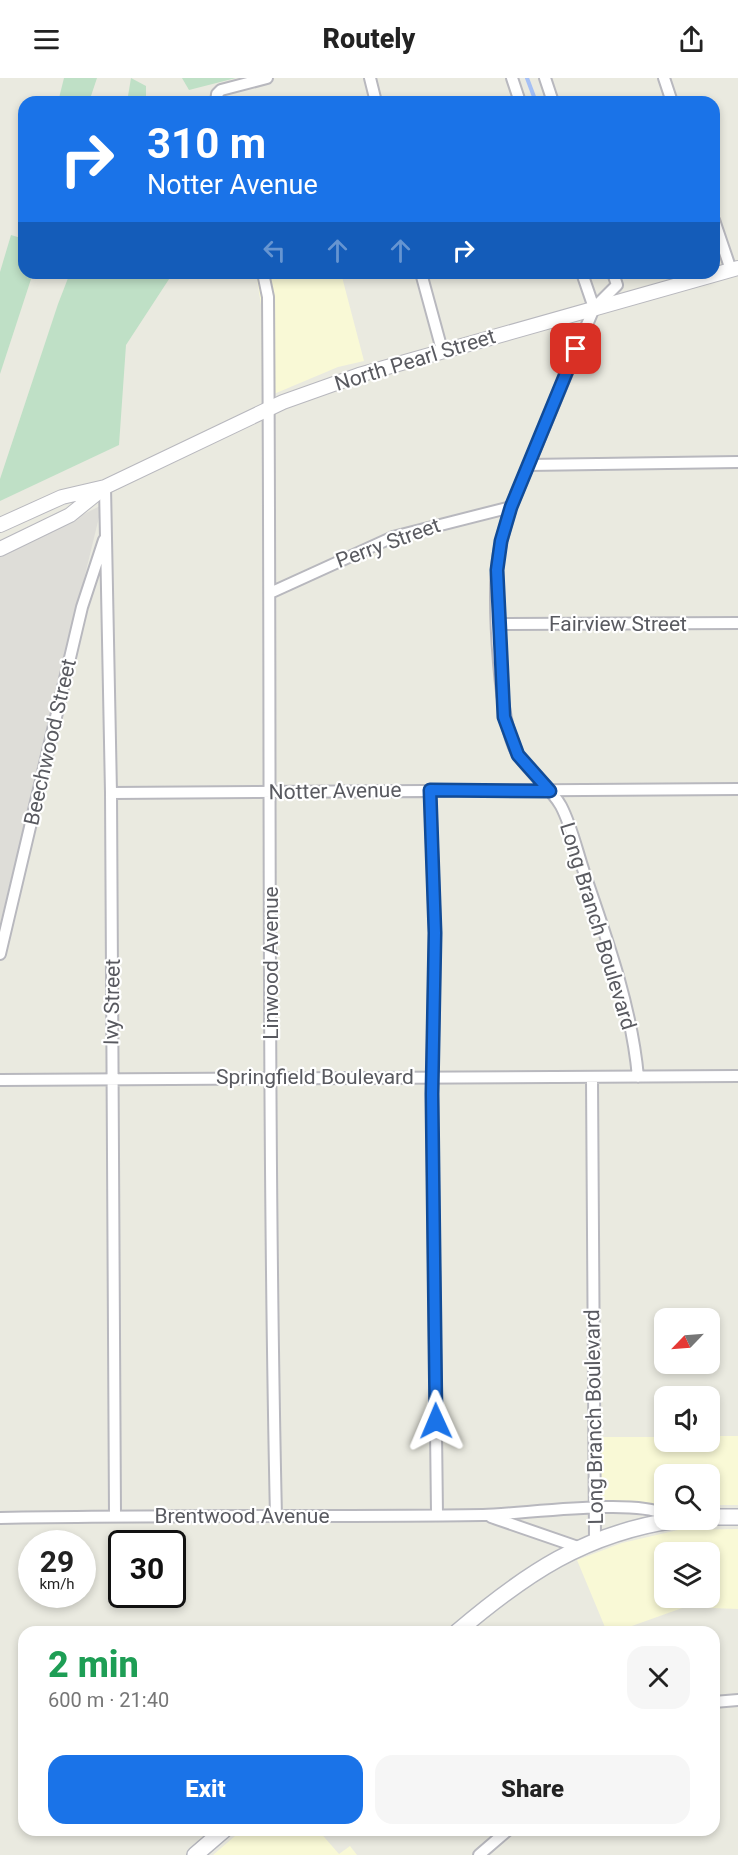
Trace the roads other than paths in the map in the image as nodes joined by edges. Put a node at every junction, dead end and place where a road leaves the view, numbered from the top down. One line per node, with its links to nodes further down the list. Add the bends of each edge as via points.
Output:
1 (267, 78): 6 (street, via 221,90)
2 (370, 78): 7 (street)
3 (512, 78): 8 (street)
4 (545, 78): 9 (street)
5 (664, 78): 10 (street)
6 (218, 96)
7 (374, 96)
8 (518, 96)
9 (551, 96)
10 (670, 96)
11 (720, 234): 12 (street)
12 (735, 269): 13 (street, North Pearl Street)
13 (720, 273)
14 (264, 279): 21 (street, Linwood Avenue, via 268,297)
15 (424, 279): 20 (street)
16 (584, 279): 19 (street)
17 (615, 279): 19 (street, Long Branch Boulevard, via 617,285)
18 (699, 279): 19 (street, North Pearl Street)
19 (594, 308): 20 (street, North Pearl Street); 23 (street, Long Branch Boulevard)
20 (442, 350): 21 (street, North Pearl Street, via 359,375)
21 (269, 409): 24 (street, North Pearl Street); 29 (street, Linwood Avenue)
22 (738, 462): 23 (street)
23 (528, 465): 25 (street, Long Branch Boulevard)
24 (105, 487): 26 (street, North Pearl Street, via 62,497); 27 (street, Ivy Street); 28 (street, North Pearl Street, via 70,515)
25 (511, 507): 29 (street, Perry Street, via 393,537); 31 (street, Long Branch Boulevard, via 497,570)
26 (0, 525)
27 (107, 531): 36 (street, Ivy Street); 37 (street, Beechwood Street, via 82,607)
28 (0, 549)
29 (270, 593): 35 (street, Linwood Avenue)
30 (738, 623): 31 (street, Fairview Street)
31 (498, 624): 34 (street, Long Branch Boulevard, via 504,717 510,737 518,755)
32 (738, 789): 34 (street, Notter Avenue)
33 (430, 790): 34 (street, Notter Avenue); 35 (street, Notter Avenue); 38 (street, via 435,933)
34 (550, 791): 41 (street, Long Branch Boulevard, via 561,806 600,918)
35 (270, 792): 36 (street, Notter Avenue); 40 (street, Linwood Avenue)
36 (111, 793): 43 (street, Ivy Street)
37 (0, 954)
38 (432, 1076): 40 (street, Springfield Boulevard); 42 (street, Springfield Boulevard); 47 (street)
39 (738, 1076): 41 (street, Springfield Boulevard)
40 (272, 1077): 43 (street, Springfield Boulevard); 50 (street, Linwood Avenue)
41 (638, 1077): 42 (street, Springfield Boulevard)
42 (592, 1078): 45 (street, Long Branch Boulevard)
43 (111, 1079): 44 (street, Springfield Boulevard); 49 (street, Ivy Street)
44 (0, 1080)
45 (594, 1509): 46 (street, Brentwood Avenue); 48 (street, Brentwood Avenue); 55 (street, Long Branch Boulevard)
46 (654, 1509)
47 (437, 1514): 48 (street, Brentwood Avenue); 50 (street, Brentwood Avenue)
48 (485, 1515): 56 (street, Brentwood Avenue)
49 (115, 1516): 50 (street, Brentwood Avenue); 53 (street, Brentwood Avenue)
50 (276, 1517)
51 (720, 1517): 52 (main road)
52 (738, 1517)
53 (0, 1518)
54 (654, 1524): 55 (main road)
55 (595, 1540): 56 (main road)
56 (578, 1547): 57 (main road, via 531,1573)
57 (465, 1626)
58 (738, 1700): 59 (street)
59 (720, 1702)
60 (217, 1836): 62 (main road)
61 (501, 1836): 63 (street)
62 (195, 1855)
63 (479, 1855)

